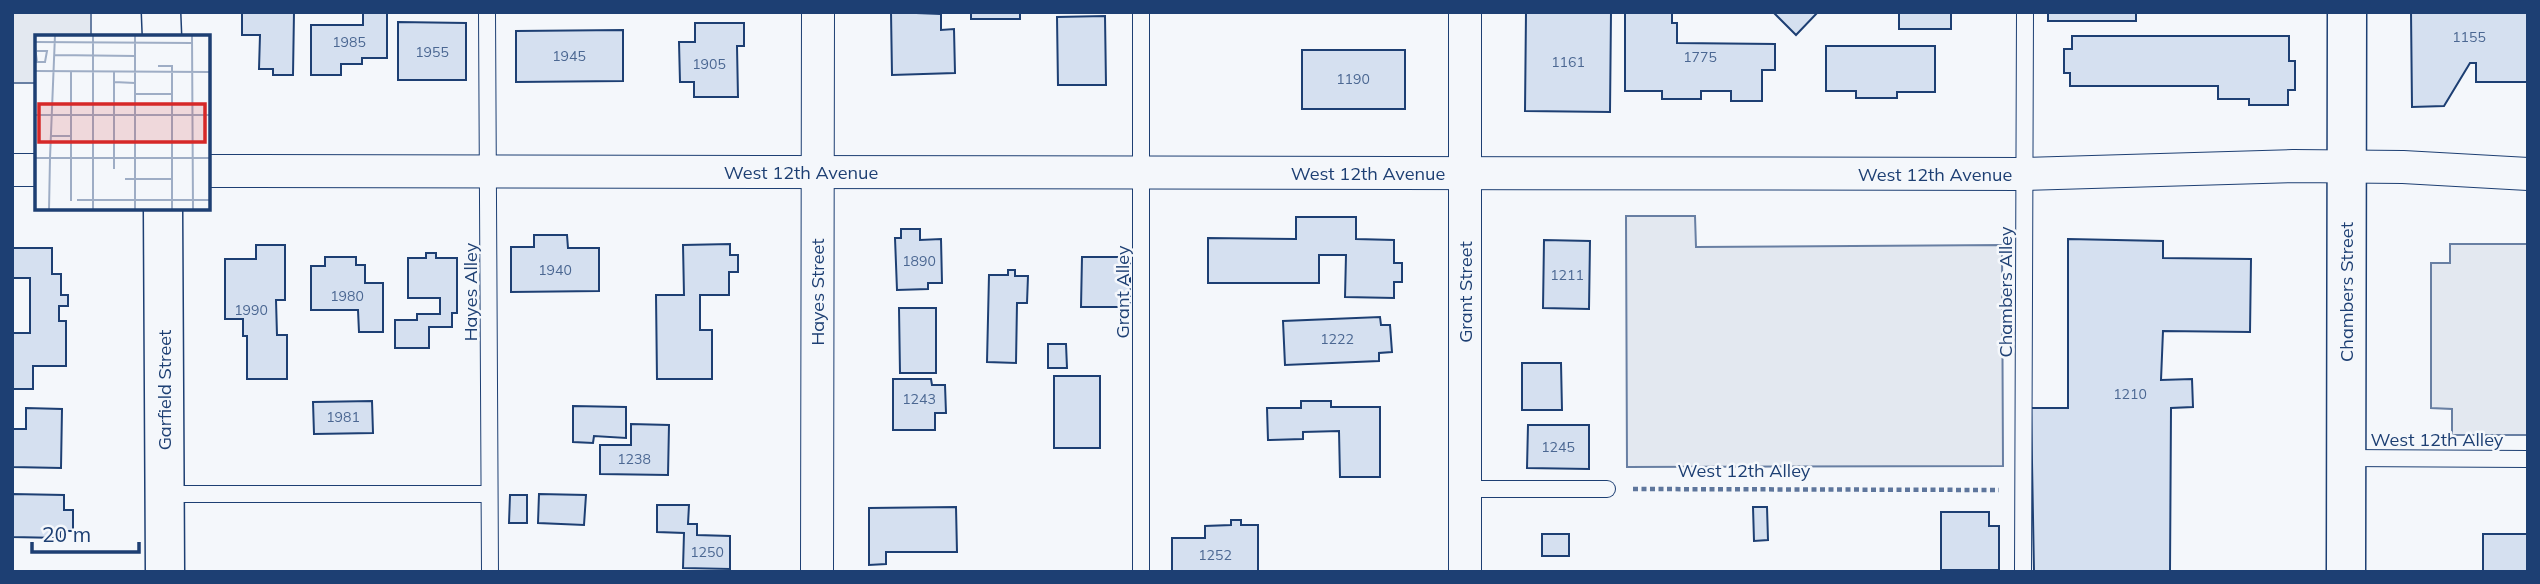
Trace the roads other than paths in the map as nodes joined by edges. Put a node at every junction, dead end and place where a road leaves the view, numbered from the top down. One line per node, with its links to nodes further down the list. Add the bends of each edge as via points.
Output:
1 (161, 12): 8 (main road)
2 (487, 12): 12 (lane, Hayes Alley)
3 (818, 12): 14 (street, Hayes Street)
4 (1141, 12): 15 (lane, Grant Alley)
5 (1465, 12): 16 (street, Grant Street)
6 (2025, 12): 17 (lane, Chambers Alley)
7 (2347, 12): 9 (main road, Chambers Street)
8 (162, 35)
9 (2347, 167): 17 (street, West 12th Avenue); 18 (street, West 12th Avenue); 20 (main road, Chambers Street)
10 (12, 170): 11 (street)
11 (35, 170)
12 (490, 170): 13 (street, West 12th Avenue); 14 (street, West 12th Avenue); 25 (lane, Hayes Alley)
13 (210, 171)
14 (818, 172): 15 (street, West 12th Avenue); 28 (street, Hayes Street)
15 (1141, 172): 16 (street, West 12th Avenue); 29 (lane, Grant Alley)
16 (1465, 173): 17 (street, West 12th Avenue); 22 (street, Grant Street)
17 (2024, 174): 31 (lane, Chambers Alley)
18 (2528, 174)
19 (163, 210): 24 (main road, Garfield Street)
20 (2345, 458): 21 (lane, West 12th Alley); 32 (main road, Chambers Street)
21 (2528, 458)
22 (1465, 489): 23 (lane); 30 (street, Grant Street)
23 (1608, 489)
24 (165, 494): 25 (lane); 26 (main road, Garfield Street)
25 (489, 494): 27 (lane, Hayes Alley)
26 (165, 572)
27 (490, 572)
28 (817, 572)
29 (1141, 572)
30 (1465, 572)
31 (2023, 572)
32 (2346, 572)

